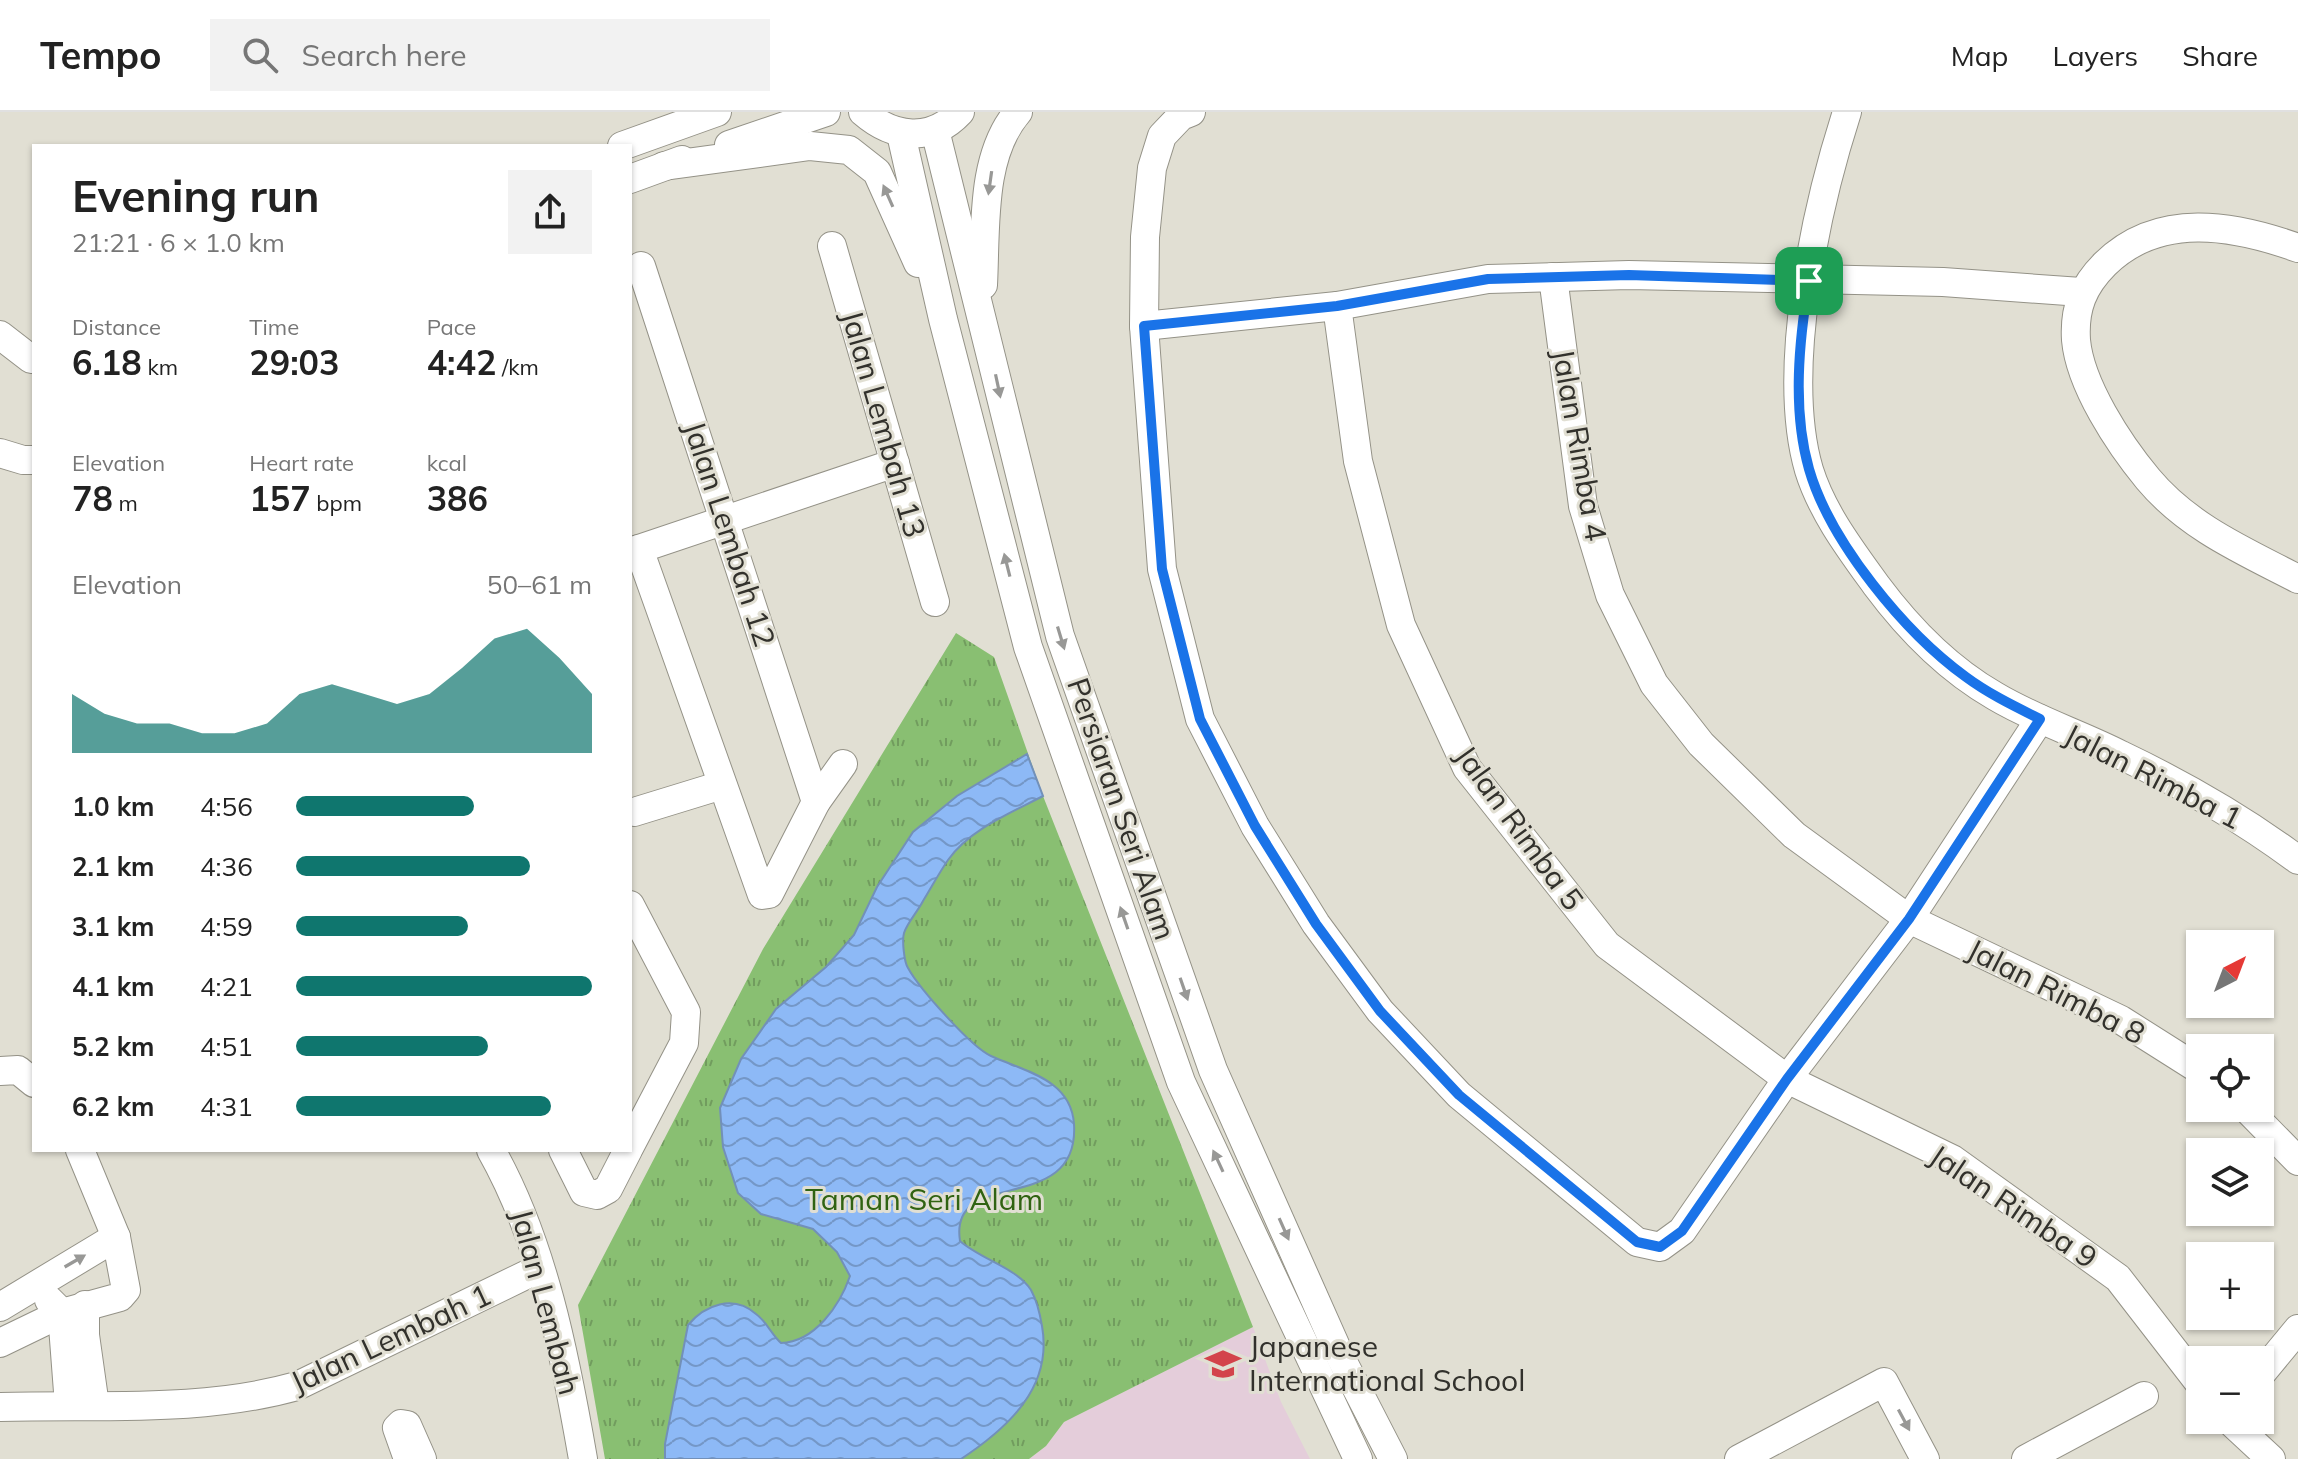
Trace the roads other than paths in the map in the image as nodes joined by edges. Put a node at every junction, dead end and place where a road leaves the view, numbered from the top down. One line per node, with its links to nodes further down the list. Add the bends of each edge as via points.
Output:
1 (717, 112): 10 (street)
2 (826, 112): 11 (street)
3 (863, 112): 9 (street)
4 (960, 112): 8 (street)
5 (1018, 112): 20 (street, one-way to 20, via 1005,127 990,178)
6 (1191, 112): 22 (street, via 1162,136 1152,168)
7 (1847, 112): 17 (street, Jalan Rimba 1, via 1822,195)
8 (935, 130): 9 (street); 20 (street, Persiaran Seri Alam)
9 (901, 134): 21 (street, Persiaran Seri Alam)
10 (628, 144)
11 (664, 166): 12 (street); 21 (street, one-way to 11, via 877,172 849,150 810,146)
12 (632, 178)
13 (832, 246): 26 (street, Jalan Lembah 13)
14 (2298, 248): 18 (street, via 2248,231 2166,230 2117,252)
15 (641, 266): 27 (street, Jalan Lembah 12)
16 (1553, 277): 17 (street); 19 (street, via 1488,279); 38 (street, Jalan Rimba 4, via 1583,506 1610,595 1654,684 1701,744 1794,835)
17 (1809, 281): 18 (street, via 1943,282); 31 (street, Jalan Rimba 1, via 1800,361 1802,436 1820,499 1858,560 1922,639 1973,682)
18 (2081, 292): 29 (street, via 2076,342 2083,367 2128,453 2190,519)
19 (1337, 306): 22 (street); 41 (street, Jalan Rimba 5, via 1358,461 1401,625 1467,768 1607,945)
20 (981, 309): 67 (street, Persiaran Seri Alam, one-way to 67, via 1060,636 1208,1055 1341,1358)
21 (943, 319): 66 (street, Persiaran Seri Alam, one-way to 21, via 1181,1082 1028,647)
22 (1144, 326): 41 (street, via 1162,569 1200,719 1255,826 1316,924 1380,1011 1459,1095 1637,1242 1660,1247 1682,1231)
23 (0, 335): 24 (street)
24 (32, 359): 25 (street)
25 (0, 366)
26 (895, 463): 27 (street); 30 (street, Jalan Lembah 13)
27 (724, 521): 28 (street); 34 (street, Jalan Lembah 12)
28 (634, 551): 33 (street)
29 (2298, 579)
30 (935, 602)
31 (2040, 719): 36 (street, Jalan Rimba 1, via 2189,788); 38 (street)
32 (843, 764): 34 (street)
33 (722, 785): 34 (street, via 762,895 769,894 787,864); 35 (street)
34 (816, 802)
35 (632, 807)
36 (2298, 860)
37 (632, 909): 44 (street, via 686,1012 687,1027 684,1043)
38 (1909, 919): 39 (street, Jalan Rimba 8, via 2121,1020); 41 (street)
39 (2186, 1061)
40 (0, 1071): 42 (street, via 18,1070)
41 (1787, 1079): 58 (street, Jalan Rimba 9, via 1952,1159 2118,1278)
42 (32, 1081)
43 (2260, 1122): 49 (street)
44 (632, 1142)
45 (81, 1152): 50 (street)
46 (492, 1152): 51 (street, Jalan Lembah, via 517,1196)
47 (564, 1152): 48 (street, via 584,1192 597,1195 608,1189)
48 (627, 1152)
49 (2298, 1161)
50 (116, 1237): 52 (street, one-way to 50); 54 (street, via 126,1290 120,1297)
51 (538, 1269): 60 (street, Jalan Lembah 1, via 297,1386 264,1395 143,1407); 65 (street, Jalan Lembah, via 570,1384)
52 (34, 1285): 53 (street); 54 (street)
53 (0, 1307)
54 (73, 1309): 56 (street); 60 (street)
55 (2298, 1329): 57 (street)
56 (0, 1343)
57 (2274, 1358)
58 (2186, 1366)
59 (2144, 1396): 70 (street)
60 (82, 1405): 61 (street, Jalan Lembah 1)
61 (0, 1407)
62 (2244, 1434): 71 (street)
63 (408, 1459): 64 (street, via 397,1428 401,1424 407,1425)
64 (422, 1459)
65 (583, 1459)
66 (1358, 1459)
67 (1393, 1459)
68 (1739, 1459): 69 (street, one-way to 69, via 1884,1382)
69 (1925, 1459)
70 (2026, 1459)
71 (2271, 1459)

